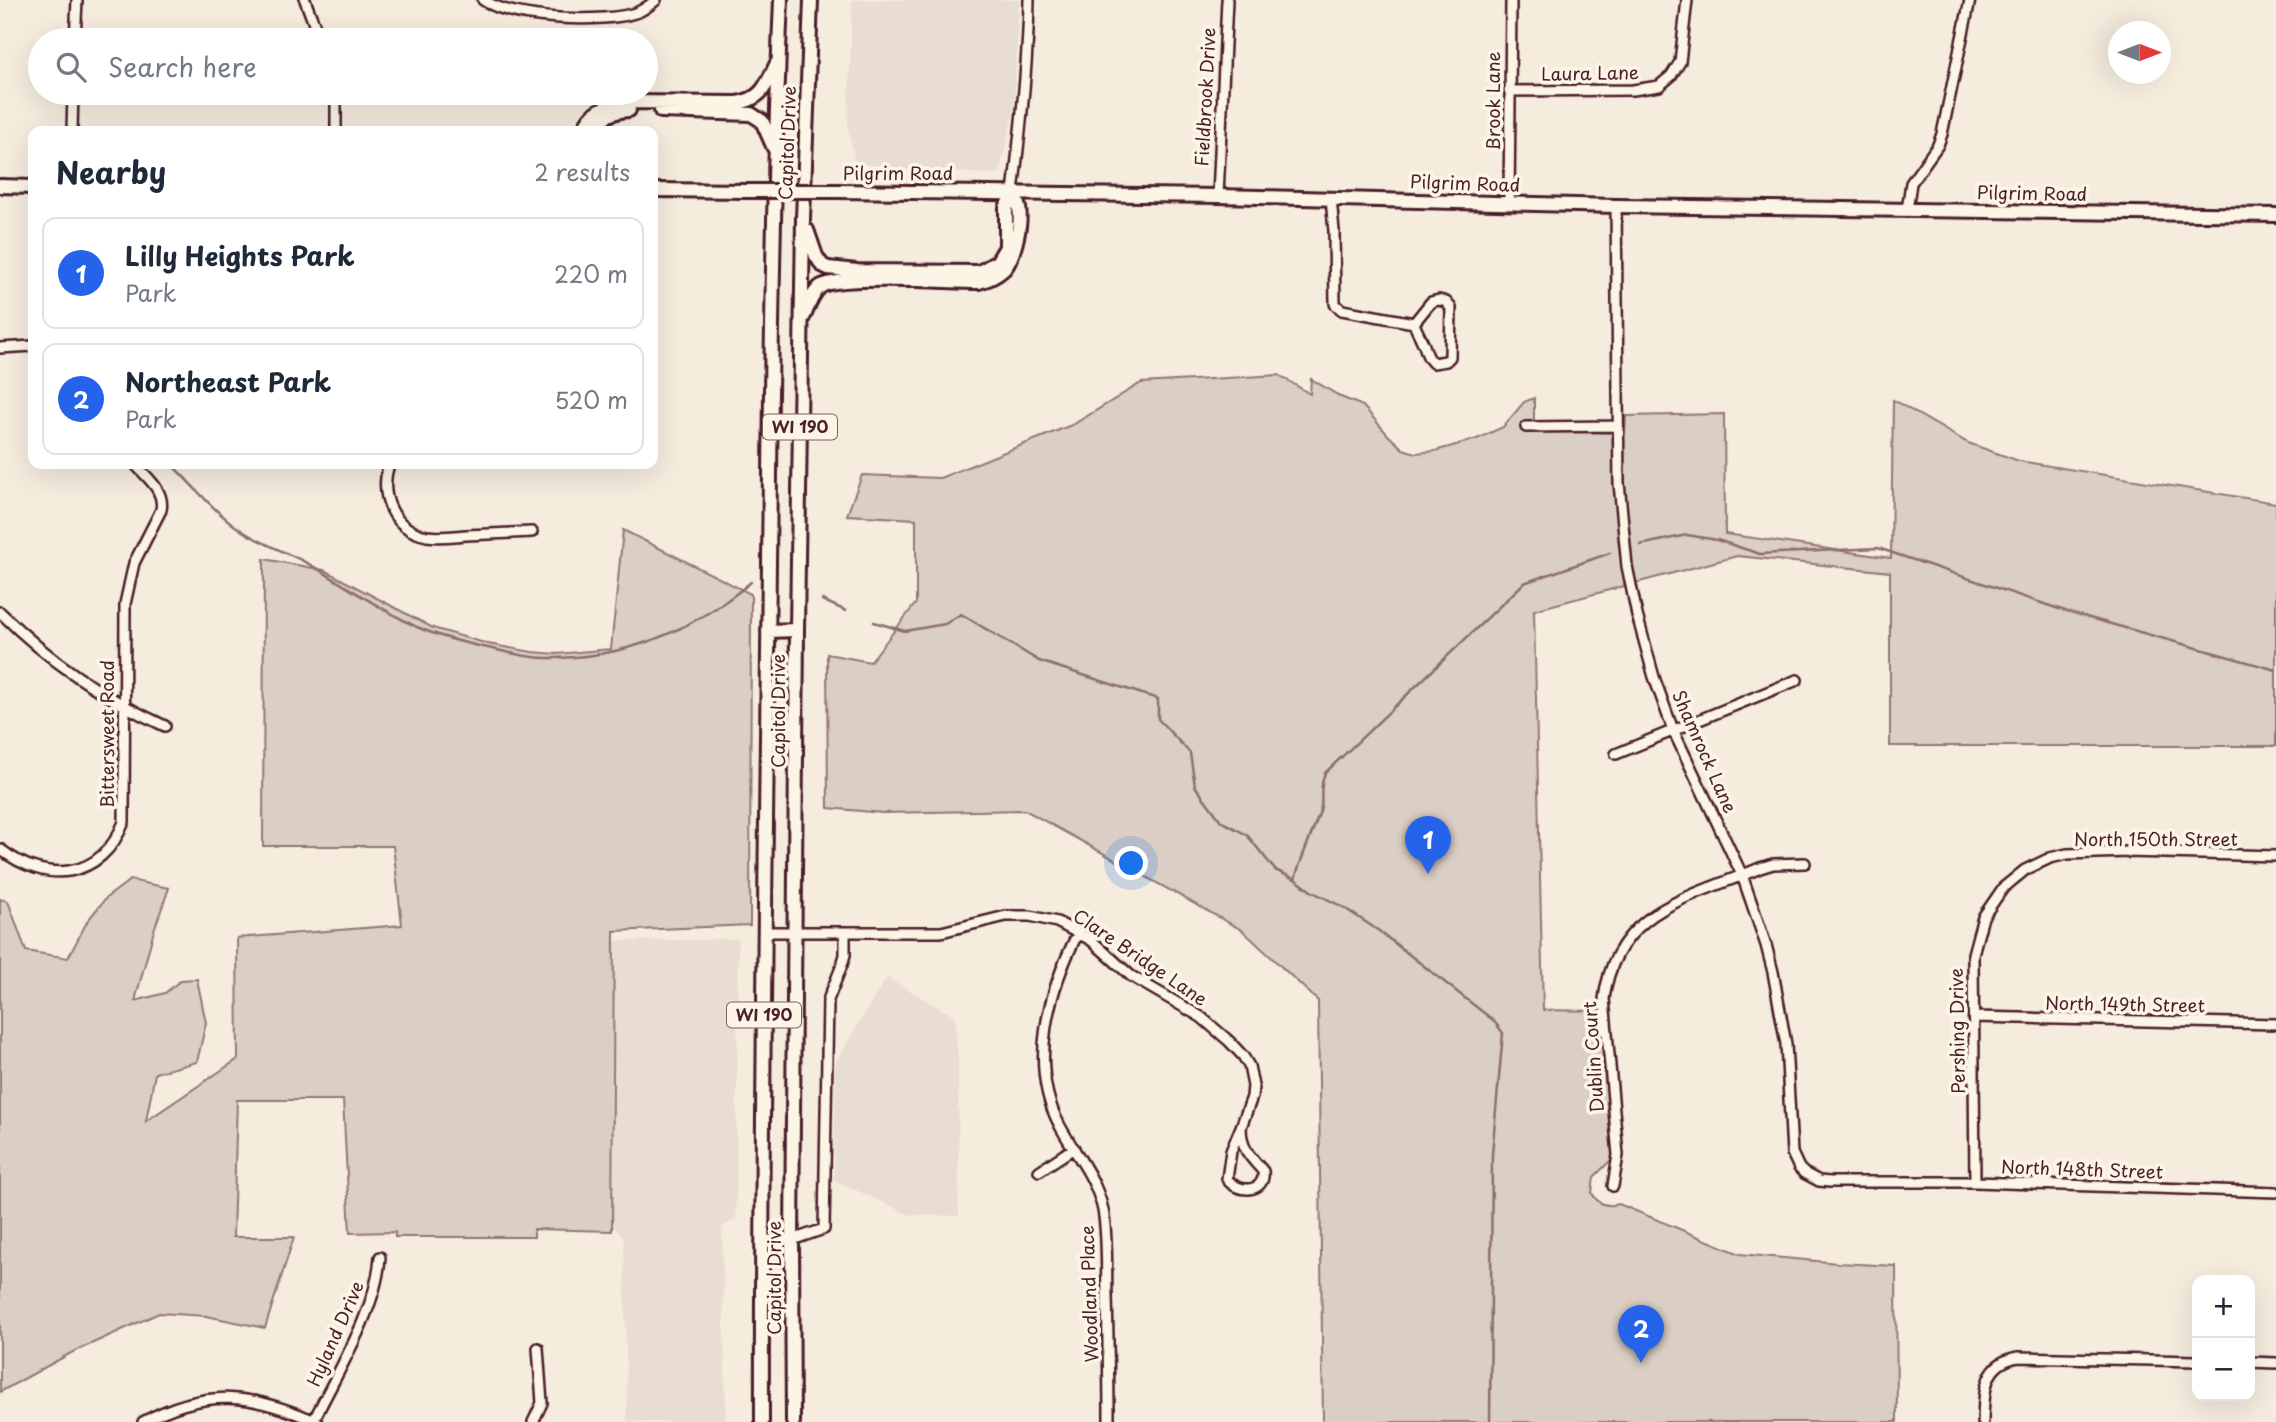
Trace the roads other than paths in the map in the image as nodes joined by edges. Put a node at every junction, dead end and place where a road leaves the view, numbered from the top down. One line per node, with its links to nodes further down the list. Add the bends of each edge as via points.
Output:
1 (77, 0): 12 (street)
2 (306, 0): 13 (street)
3 (483, 0): 4 (street, via 502,10 565,18 629,15)
4 (656, 0)
5 (781, 0): 14 (main road, Capitol Drive / WI 190)
6 (811, 0): 35 (main road, Capitol Drive / WI 190)
7 (1029, 0): 28 (street)
8 (1227, 0): 29 (street, Fieldbrook Drive)
9 (1511, 0): 15 (street, Brook Lane)
10 (1687, 0): 15 (street, Laura Lane, via 1680,62 1659,86)
11 (1970, 0): 33 (street, via 1942,134 1911,183)
12 (76, 28)
13 (316, 28)
14 (778, 60): 16 (main road, via 765,88 747,101); 24 (main road, Capitol Drive / WI 190)
15 (1510, 91): 31 (street, Brook Lane)
16 (658, 102)
17 (73, 105): 20 (street)
18 (336, 105): 21 (street)
19 (608, 105): 22 (main road)
20 (72, 126)
21 (336, 126)
22 (585, 126)
23 (596, 126): 24 (main road, via 618,111 751,114 762,121)
24 (776, 153): 46 (main road, Capitol Drive / WI 190)
25 (0, 186): 26 (main road)
26 (28, 187)
27 (658, 190): 28 (main road, Pilgrim Road, bridge)
28 (1013, 192): 29 (main road, Pilgrim Road); 35 (main road, via 1006,208 1003,254 979,272 828,268 816,257); 36 (main road, via 1019,207 1014,250 1002,271 991,278 979,282 828,282 814,294)
29 (1218, 196): 30 (main road, Pilgrim Road)
30 (1331, 198): 31 (main road, Pilgrim Road); 37 (street, via 1335,304 1342,310)
31 (1508, 203): 32 (main road, Pilgrim Road)
32 (1616, 206): 33 (main road, Pilgrim Road); 40 (street, Shamrock Lane)
33 (1907, 209): 34 (main road, Pilgrim Road)
34 (2276, 215)
35 (803, 219): 36 (main road, Capitol Drive / WI 190)
36 (802, 323): 47 (main road, Capitol Drive / WI 190)
37 (1414, 323): 37 (street, via 1427,358 1433,363 1446,361 1450,357 1451,308 1446,302 1431,302)
38 (28, 346): 39 (street)
39 (0, 348)
40 (1618, 426): 41 (street); 51 (street, Shamrock Lane, via 1628,566 1642,636)
41 (1526, 427)
42 (140, 469): 49 (street, Bittersweet Road, via 162,501 126,589)
43 (387, 469): 44 (street, via 384,485 390,509 417,532 437,537)
44 (532, 532)
45 (0, 612): 49 (street, via 68,671)
46 (768, 631): 47 (main road); 58 (main road, Capitol Drive / WI 190)
47 (797, 631): 59 (main road, Capitol Drive / WI 190)
48 (1797, 680): 51 (street)
49 (125, 706): 50 (street); 53 (street, Bittersweet Road, via 124,822 106,853 90,864 62,872 31,867)
50 (165, 726)
51 (1673, 730): 52 (street); 56 (street, Shamrock Lane)
52 (1616, 754)
53 (0, 849)
54 (2276, 856): 57 (street, North 150th Street, via 2067,854 2025,870)
55 (1805, 863): 56 (street, Dublin Court, via 1773,864)
56 (1742, 875): 67 (street, Shamrock Lane, via 1766,945 1782,1019 1795,1160 1804,1173 1819,1181); 69 (street, Dublin Court, via 1647,918 1614,958 1604,1010 1618,1155)
57 (2003, 888): 62 (street, Pershing Drive, via 1977,933)
58 (765, 932): 59 (street, Clare Bridge Lane); 71 (main road, Capitol Drive / WI 190)
59 (795, 932): 60 (street, Clare Bridge Lane); 72 (main road, Capitol Drive / WI 190)
60 (845, 933): 61 (street, Clare Bridge Lane, via 941,932 1006,916 1042,918); 72 (street, via 845,956 828,1000 824,1229)
61 (1078, 933): 64 (street, Clare Bridge Lane, via 1131,976 1201,1017 1243,1056 1253,1086); 65 (street, Woodland Place, via 1055,992 1043,1049 1048,1096)
62 (1974, 1017): 63 (street, North 149th Street); 68 (street, Pershing Drive)
63 (2276, 1024)
64 (1241, 1126): 64 (street, Clare Bridge Lane, via 1227,1179 1235,1187 1257,1188 1264,1171 1246,1153)
65 (1074, 1148): 66 (street); 83 (street, Woodland Place, via 1094,1181 1104,1217)
66 (1039, 1171)
67 (1888, 1182): 68 (street, North 148th Street)
68 (1975, 1182): 70 (street, North 148th Street)
69 (1613, 1186)
70 (2276, 1192)
71 (762, 1240): 72 (street); 81 (main road, Capitol Drive / WI 190)
72 (792, 1240): 82 (main road, Capitol Drive / WI 190)
73 (380, 1257): 79 (street, Hyland Drive, via 368,1310)
74 (538, 1348): 80 (street, via 542,1403)
75 (2192, 1361): 84 (street, via 2018,1357 2003,1361 1994,1368 1985,1389)
76 (2255, 1362): 77 (street)
77 (2276, 1363)
78 (143, 1422): 79 (street, via 173,1407 232,1398 283,1407)
79 (314, 1422)
80 (533, 1422)
81 (762, 1422)
82 (793, 1422)
83 (1109, 1422)
84 (1983, 1422)

